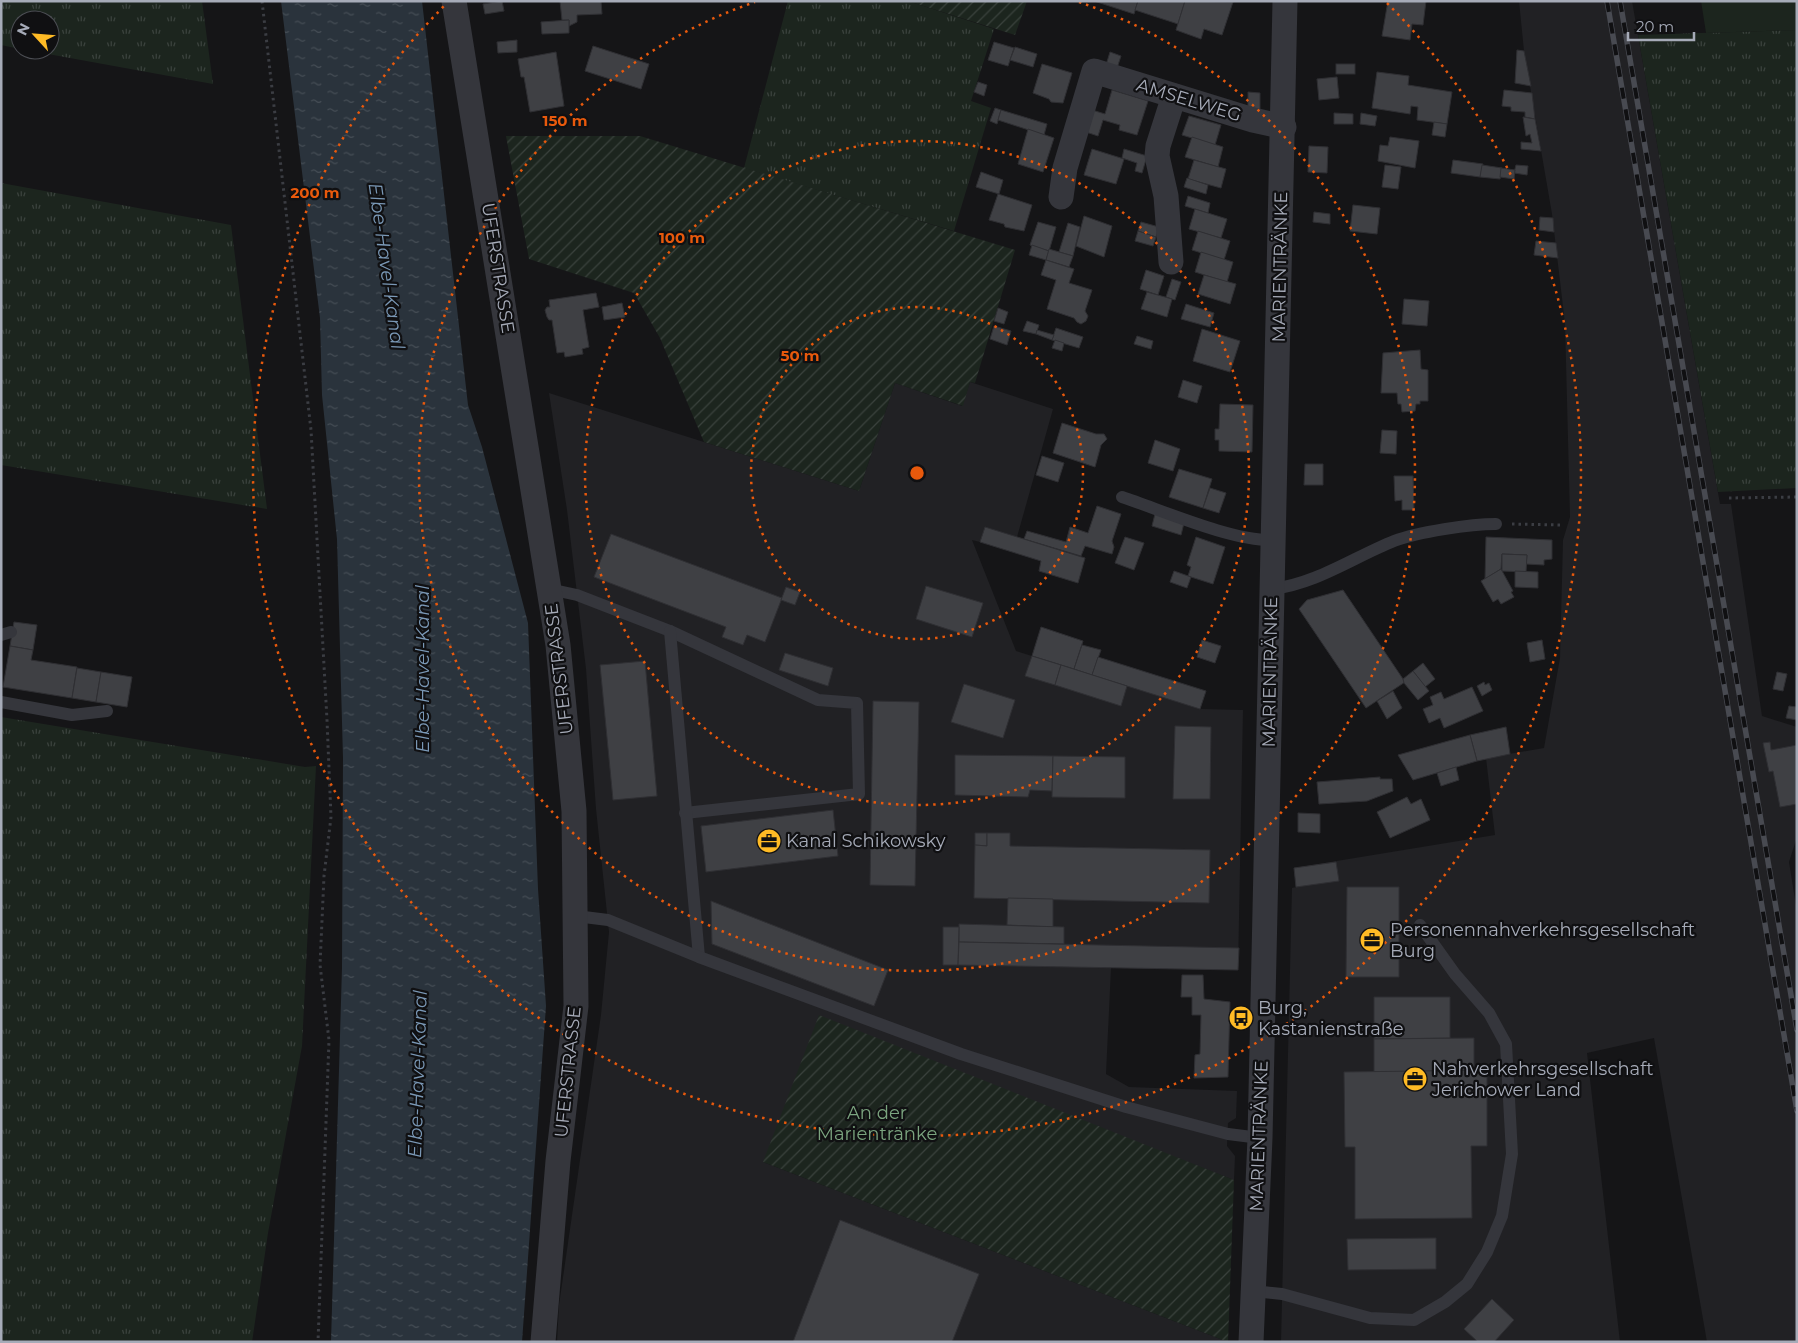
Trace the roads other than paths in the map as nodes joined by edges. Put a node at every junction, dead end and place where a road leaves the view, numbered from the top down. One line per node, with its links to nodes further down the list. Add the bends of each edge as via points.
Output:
1 (454, 1): 10 (street, UFERSTRASSE)
2 (1285, 1): 4 (street, MARIENTRÄNKE)
3 (1174, 96): 4 (street, AMSELWEG); 5 (street, AMSELWEG, via 1094,71 1064,168); 6 (street, via 1157,156 1166,196)
4 (1284, 127): 9 (street, MARIENTRÄNKE)
5 (1061, 197)
6 (1171, 262)
7 (1122, 497): 9 (lane, via 1236,535)
8 (1496, 524): 11 (lane, via 1475,524 1396,540 1301,583)
9 (1273, 540): 11 (street, MARIENTRÄNKE)
10 (549, 589): 12 (lane, via 577,595); 16 (street, UFERSTRASSE, via 558,645 572,792)
11 (1272, 589): 19 (street, MARIENTRÄNKE)
12 (670, 631): 15 (lane); 15 (lane, via 818,700 857,703 859,794)
13 (1, 702): 14 (lane, via 72,715)
14 (107, 711)
15 (685, 813): 18 (lane)
16 (576, 916): 18 (lane, via 608,920); 21 (street, UFERSTRASSE, via 576,1006 558,1161)
17 (1420, 925): 20 (lane, via 1455,974 1489,1013 1506,1044 1512,1154 1502,1216 1487,1252 1467,1284 1446,1302 1414,1320 1370,1318 1282,1294)
18 (699, 957): 19 (lane, via 961,1054 1126,1106 1228,1134)
19 (1260, 1138): 20 (street, MARIENTRÄNKE)
20 (1254, 1291): 22 (street, MARIENTRÄNKE)
21 (544, 1342)
22 (1251, 1342)

